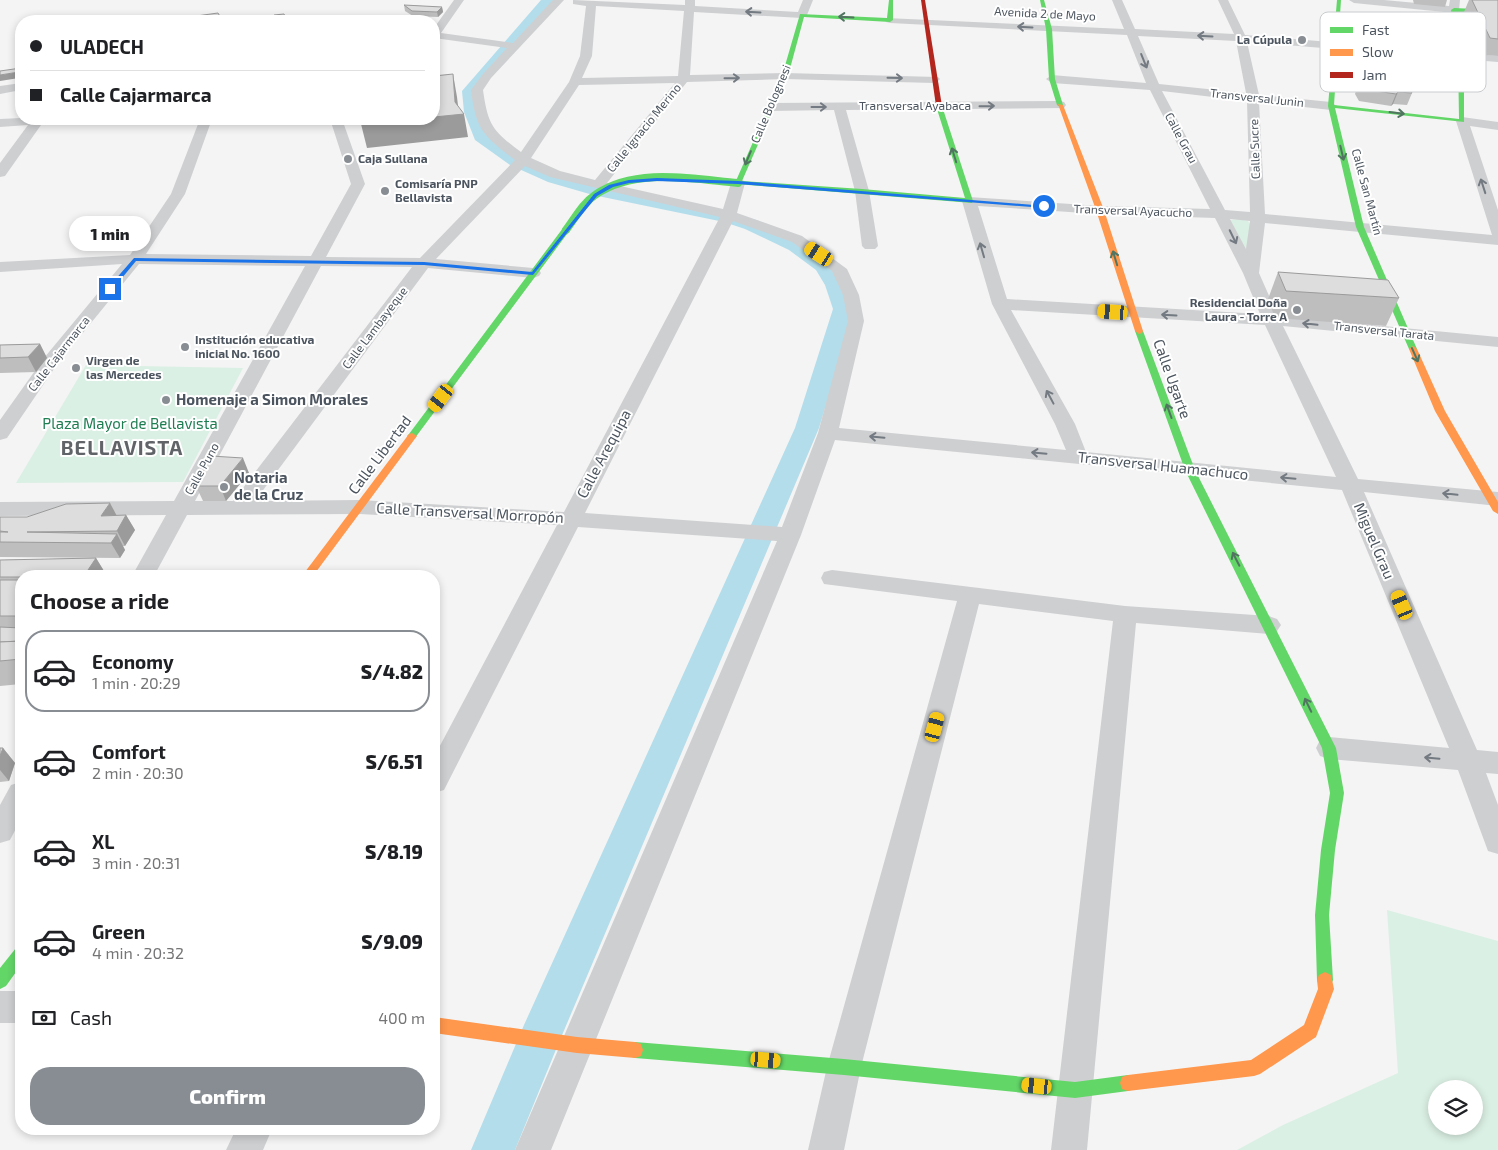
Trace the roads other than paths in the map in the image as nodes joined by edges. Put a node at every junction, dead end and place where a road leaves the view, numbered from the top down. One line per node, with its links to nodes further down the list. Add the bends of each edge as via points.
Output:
1 (459, 0): 18 (street)
2 (549, 0): 3 (street, Avenida 2 de Mayo)
3 (557, 0): 11 (street, Avenida 2 de Mayo); 24 (street)
4 (808, 0): 15 (street, Calle Bolognesi)
5 (891, 0): 16 (street)
6 (923, 0): 17 (street)
7 (1042, 0): 19 (street, Calle Ugarte)
8 (1118, 0): 20 (street, Calle Grau)
9 (1223, 0): 22 (street, Calle Sucre)
10 (1354, 0): 12 (street)
11 (591, 3): 13 (street, Avenida 2 de Mayo); 29 (street, Calle Lambayeque, via 586,56)
12 (1453, 3): 14 (street)
13 (690, 4): 15 (street, Avenida 2 de Mayo, one-way to 13); 26 (street, Calle Ignacio Merino)
14 (1498, 12)
15 (802, 15): 16 (street, Avenida 2 de Mayo, one-way to 15); 25 (street, Calle Bolognesi)
16 (890, 20): 17 (street, Avenida 2 de Mayo)
17 (926, 22): 19 (street, Avenida 2 de Mayo, one-way to 17); 27 (street)
18 (440, 27)
19 (1048, 28): 20 (street, Avenida 2 de Mayo); 28 (street, Calle Ugarte)
20 (1133, 32): 22 (street, Avenida 2 de Mayo, one-way to 20); 30 (street, Calle Grau, one-way to 30)
21 (440, 36): 24 (street)
22 (1241, 38): 23 (street, Avenida 2 de Mayo); 35 (street, Calle Sucre)
23 (1320, 45)
24 (514, 46): 48 (street, via 477,90 480,114 491,135)
25 (785, 76): 26 (street, one-way to 25); 27 (street, one-way to 27); 39 (street, Calle Bolognesi)
26 (684, 79): 29 (street); 51 (street, Calle Ignacio Merino)
27 (934, 79): 37 (street)
28 (1052, 79): 30 (street, Transversal Junin); 36 (street, Calle Ugarte)
29 (575, 82): 48 (street, Calle Lambayeque)
30 (1154, 87): 35 (street, Transversal Junin); 56 (street, Calle Grau)
31 (15, 88): 32 (street)
32 (0, 90)
33 (1332, 92): 38 (street, Calle San Martín)
34 (1462, 92): 41 (street)
35 (1253, 98): 38 (street, Transversal Junin); 57 (street, Calle Sucre)
36 (1060, 105): 37 (street, Transversal Ayabaca, one-way to 36); 54 (street, Calle Ugarte)
37 (939, 106): 40 (street, Transversal Ayabaca); 53 (street, one-way to 37)
38 (1331, 106): 41 (street, Transversal Junin, one-way to 41); 58 (street, Calle San Martín, one-way to 58)
39 (770, 107): 40 (street, Transversal Ayabaca, one-way to 40); 50 (street, Calle Bolognesi, one-way to 50)
40 (839, 107): 52 (street)
41 (1462, 121): 47 (street); 60 (street, one-way to 41)
42 (15, 122): 43 (street)
43 (0, 123)
44 (35, 125): 49 (street)
45 (204, 125): 63 (street, Calle Cajarmarca, via 178,194)
46 (338, 125): 64 (street, Calle Puno, via 358,184)
47 (1498, 126)
48 (522, 160): 51 (street, via 555,174); 65 (street, Calle Lambayeque)
49 (0, 173)
50 (738, 183): 52 (street, Transversal Ayacucho); 55 (street, Calle Bolognesi); 59 (street, Transversal Ayacucho, bridge, via 657,179 629,181 596,195)
51 (598, 186): 55 (street)
52 (862, 191): 53 (street, Transversal Ayacucho); 62 (street)
53 (969, 201): 54 (street, Transversal Ayacucho); 69 (street, one-way to 53)
54 (1100, 210): 56 (street, Transversal Ayacucho); 70 (street, Calle Ugarte, one-way to 54)
55 (730, 211): 74 (street, via 797,240 819,254 839,269 851,295 856,322); 84 (street, Calle Arequipa)
56 (1221, 214): 57 (street, Transversal Ayacucho); 67 (street, Calle Grau, one-way to 67)
57 (1258, 218): 58 (street, Transversal Ayacucho); 67 (street, Calle Sucre)
58 (1360, 227): 61 (street, Transversal Ayacucho); 72 (street, Calle San Martín)
59 (566, 230): 68 (street, Calle Libertad)
60 (1498, 233)
61 (1498, 240)
62 (870, 246)
63 (134, 259): 64 (street); 66 (street); 75 (street, Calle Cajarmarca, via 50,362)
64 (315, 261): 65 (street); 83 (street, Calle Puno)
65 (424, 263): 68 (street); 81 (street, Calle Lambayeque)
66 (0, 267)
67 (1250, 273): 71 (street, Miguel Grau)
68 (533, 274): 80 (street, Calle Libertad)
69 (1000, 304): 70 (street, Transversal Tarata); 76 (street, one-way to 69, via 1065,424)
70 (1132, 313): 71 (street, Transversal Tarata, one-way to 70); 77 (street, Calle Ugarte, one-way to 70)
71 (1270, 320): 72 (street, Transversal Tarata, one-way to 71); 78 (street, Miguel Grau)
72 (1405, 334): 73 (street, Transversal Tarata); 79 (street, Calle San Martín, one-way to 79, via 1440,411)
73 (1498, 342)
74 (828, 433): 76 (street, Transversal Huamachuco, one-way to 74); 85 (street)
75 (0, 434)
76 (1078, 456): 77 (street, Transversal Huamachuco)
77 (1190, 470): 78 (street, Transversal Huamachuco, one-way to 77); 91 (street, Calle Ugarte, one-way to 77)
78 (1350, 484): 79 (street, Transversal Huamachuco, one-way to 78); 93 (street, Miguel Grau)
79 (1496, 503)
80 (360, 506): 81 (street, Calle Transversal Morropón); 84 (street, Calle Transversal Morropón); 87 (street, Calle Libertad)
81 (239, 507): 83 (street, Calle Transversal Morropón)
82 (0, 509): 83 (street, Calle Transversal Morropón)
83 (180, 509): 86 (street, Calle Puno)
84 (570, 519): 85 (street, Calle Transversal Morropón); 95 (street, Calle Arequipa)
85 (790, 535): 104 (street)
86 (145, 570)
87 (312, 570)
88 (832, 578): 89 (street)
89 (970, 595): 90 (street); 105 (street)
90 (1124, 614): 91 (street); 106 (street)
91 (1269, 626): 92 (street, Calle Ugarte, one-way to 91)
92 (1329, 748): 93 (street, one-way to 92); 106 (street, Calle Ugarte, via 1337,793 1322,915 1326,989 1310,1031 1254,1068)
93 (1468, 761): 94 (street); 98 (street, Miguel Grau)
94 (1498, 763)
95 (440, 770)
96 (15, 804): 97 (street)
97 (0, 831)
98 (1498, 842)
99 (15, 961): 100 (street)
100 (0, 981)
101 (0, 1007): 102 (street)
102 (15, 1007)
103 (440, 1026): 104 (street, Calle Ugarte)
104 (577, 1044): 105 (street, Calle Ugarte); 109 (street)
105 (844, 1067): 106 (street, Calle Ugarte); 110 (street)
106 (1075, 1090): 111 (street)
107 (252, 1135): 108 (street)
108 (244, 1150)
109 (533, 1150)
110 (826, 1150)
111 (1069, 1150)

